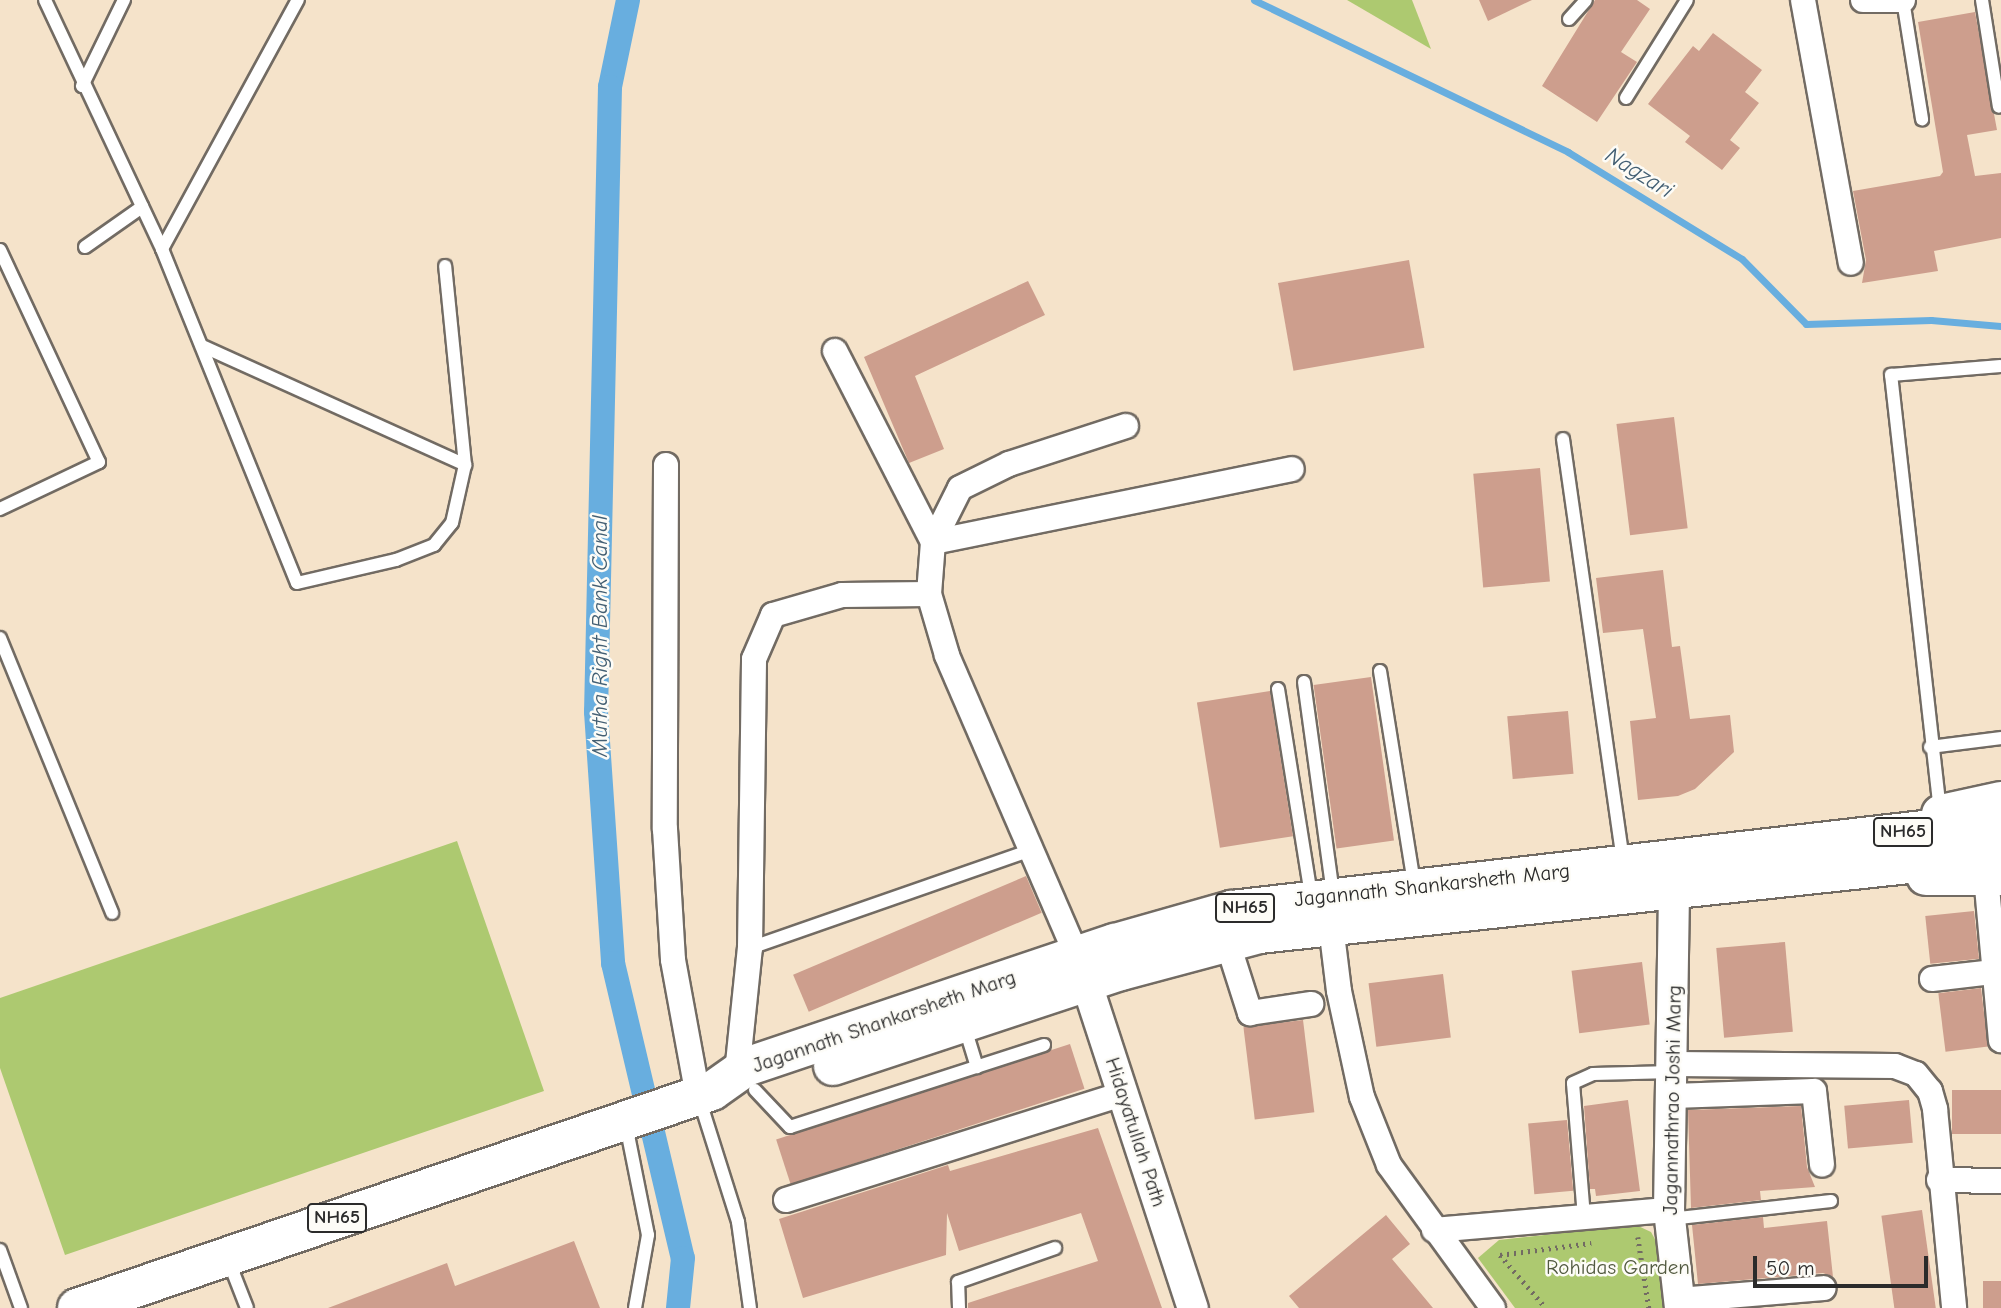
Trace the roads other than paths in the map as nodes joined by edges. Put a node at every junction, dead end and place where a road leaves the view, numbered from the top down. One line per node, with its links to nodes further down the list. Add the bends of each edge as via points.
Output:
1 (46, 0): 11 (lane)
2 (124, 0): 11 (lane)
3 (298, 0): 17 (lane)
4 (1586, 0): 10 (lane)
5 (1687, 0): 12 (lane)
6 (1803, 0): 19 (street)
7 (1863, 0): 8 (street)
8 (1903, 0): 14 (lane)
9 (1982, 0): 13 (lane)
10 (1569, 19)
11 (82, 86): 15 (lane)
12 (1626, 98)
13 (1999, 107)
14 (1922, 119)
15 (142, 207): 16 (lane); 17 (lane)
16 (85, 247)
17 (162, 249): 21 (lane)
18 (0, 250): 29 (lane, via 99,462)
19 (1851, 263)
20 (445, 266): 26 (lane)
21 (202, 346): 26 (lane); 26 (lane, via 297,583 396,560 435,545 452,523)
22 (835, 351): 30 (street)
23 (2001, 366): 37 (lane, via 1891,375)
24 (1126, 426): 30 (street, via 1009,464 960,488)
25 (1563, 439): 43 (lane)
26 (464, 465)
27 (666, 465): 60 (street, via 665,829 673,960)
28 (1292, 469): 30 (street)
29 (0, 509)
30 (933, 541): 31 (street)
31 (929, 594): 41 (street, via 947,655); 50 (street, via 842,594 774,615 754,659)
32 (0, 638): 48 (lane)
33 (1380, 671): 45 (lane)
34 (1304, 682): 47 (lane)
35 (1278, 689): 47 (lane)
36 (2001, 738): 37 (lane)
37 (1930, 747): 39 (lane)
38 (2001, 801): 39 (main road, Jagannath Shankarsheth Marg)
39 (1941, 814): 42 (main road, Jagannath Shankarsheth Marg)
40 (2001, 821): 42 (main road, Jagannath Shankarsheth Marg / NH65)
41 (1032, 850): 50 (lane); 51 (street)
42 (1808, 860): 43 (main road, Jagannath Shankarsheth Marg / NH65); 44 (main road, Jagannath Shankarsheth Marg / NH65); 46 (main road, Jagannath Shankarsheth Marg / NH65)
43 (1623, 864): 45 (main road, Jagannath Shankarsheth Marg / NH65)
44 (1996, 868): 52 (street)
45 (1415, 887): 47 (main road, Jagannath Shankarsheth Marg / NH65)
46 (1674, 892): 47 (main road, Jagannath Shankarsheth Marg / NH65); 59 (street, Jagannathrao Joshi Marg)
47 (1325, 907): 49 (main road, Jagannath Shankarsheth Marg / NH65); 70 (street, via 1362,1097 1389,1166)
48 (112, 913)
49 (1232, 930): 51 (main road, Jagannath Shankarsheth Marg / NH65); 54 (street, via 1250,1013)
50 (750, 948): 60 (street)
51 (1082, 970): 55 (main road, Jagannath Shankarsheth Marg / NH65); 60 (main road, Jagannath Shankarsheth Marg / NH65); 61 (street, Hidayatullah Path)
52 (1998, 971): 53 (street); 56 (street)
53 (1932, 979)
54 (1311, 1004)
55 (964, 1024): 58 (lane); 60 (main road, Jagannath Shankarsheth Marg / NH65)
56 (2001, 1040)
57 (1044, 1045): 58 (lane)
58 (977, 1067): 60 (lane, via 790,1127)
59 (1673, 1077): 63 (street, via 1814,1091); 64 (street, via 1895,1066 1916,1074 1930,1091 1935,1109); 68 (street, Jagannathrao Joshi Marg); 69 (lane, via 1593,1074 1573,1083)
60 (726, 1087): 62 (main road, Jagannath Shankarsheth Marg / NH65); 80 (lane)
61 (1123, 1094): 66 (street); 82 (street, Hidayatullah Path)
62 (611, 1126): 72 (main road, Jagannath Shankarsheth Marg / NH65); 79 (lane, via 648,1235)
63 (1822, 1164)
64 (1939, 1180): 65 (street); 84 (street)
65 (2001, 1181)
66 (786, 1200)
67 (1831, 1201): 68 (lane)
68 (1670, 1215): 69 (street); 75 (street, Jagannathrao Joshi Marg)
69 (1584, 1217): 70 (street)
70 (1434, 1230): 83 (street)
71 (1055, 1248): 81 (lane, via 958,1283)
72 (226, 1255): 77 (main road, Jagannath Shankarsheth Marg / NH65); 78 (lane)
73 (1, 1257): 76 (lane)
74 (1824, 1288): 75 (street)
75 (1687, 1304)
76 (21, 1308)
77 (77, 1308)
78 (247, 1308)
79 (635, 1308)
80 (750, 1308)
81 (959, 1308)
82 (1193, 1308)
83 (1493, 1308)
84 (1954, 1308)

